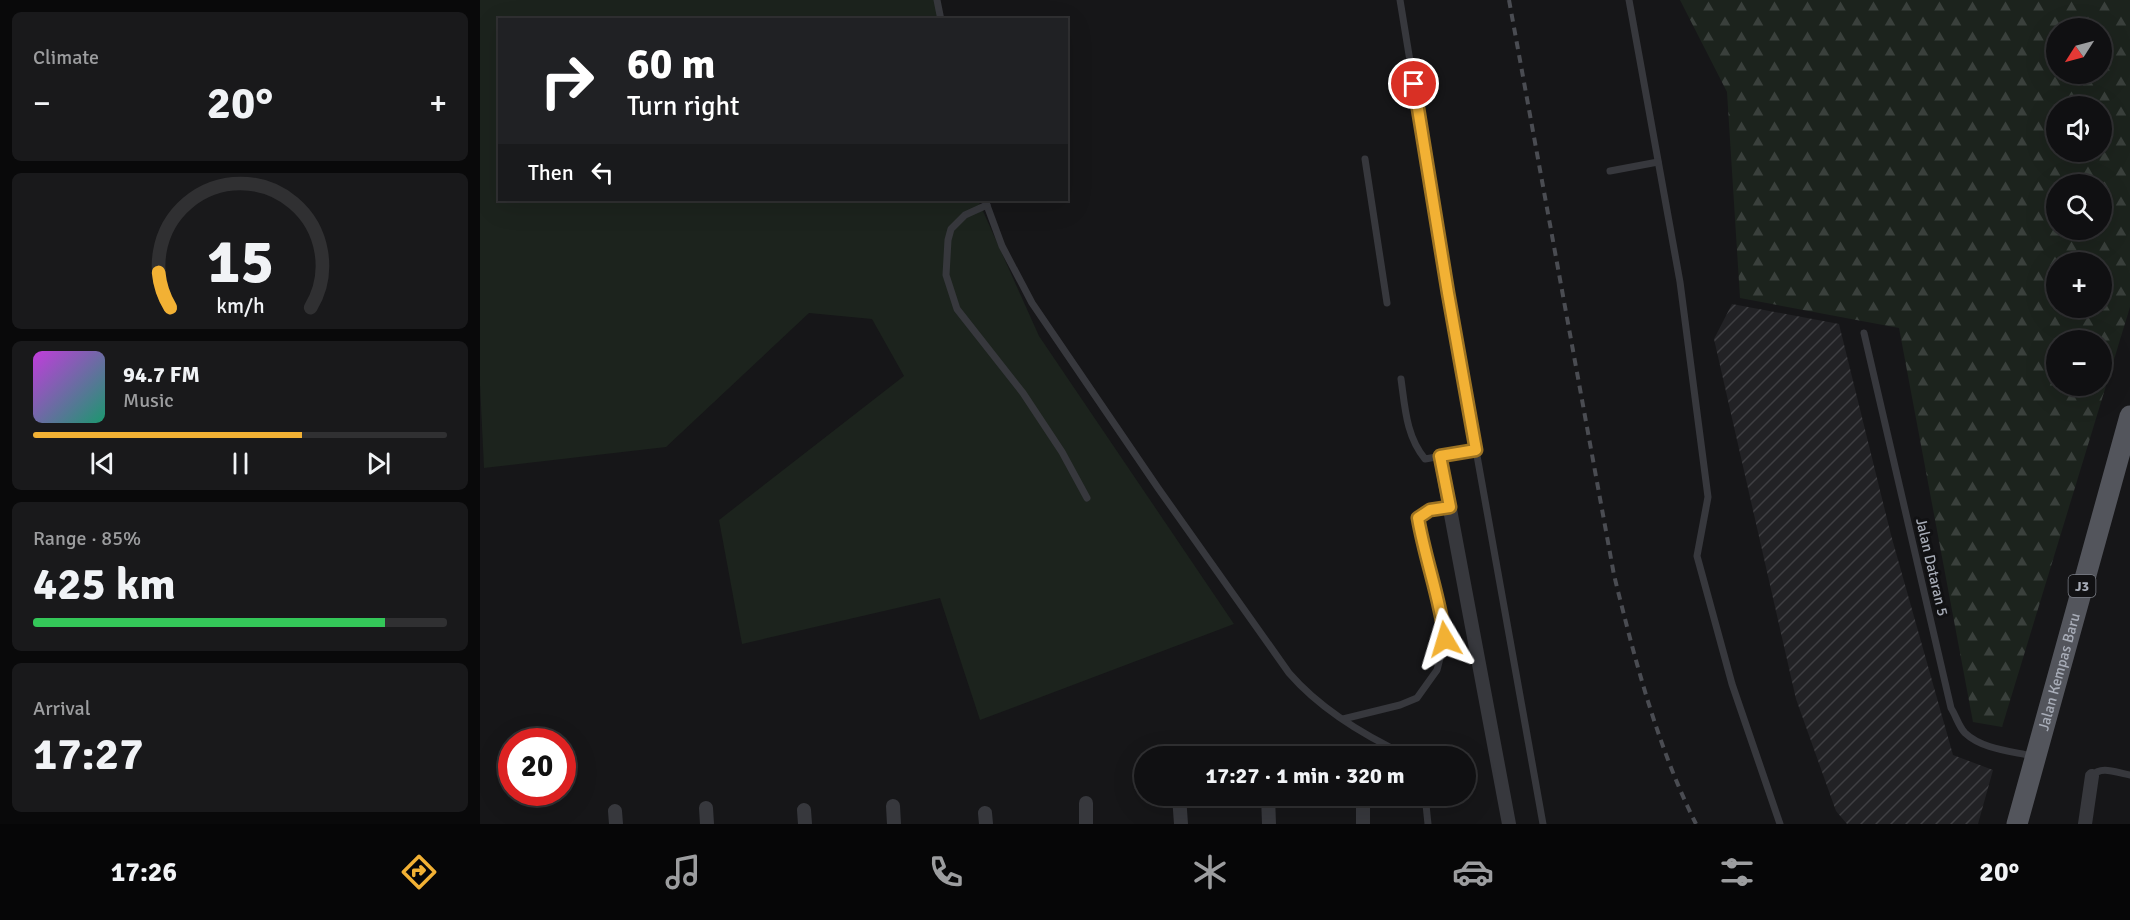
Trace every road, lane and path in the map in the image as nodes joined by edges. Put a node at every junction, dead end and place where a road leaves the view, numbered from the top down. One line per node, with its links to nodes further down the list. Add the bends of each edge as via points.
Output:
1 (937, 0): 4 (lane)
2 (1400, 0): 13 (lane)
3 (1629, 0): 6 (lane)
4 (941, 18)
5 (1365, 159): 9 (lane)
6 (1658, 162): 7 (lane); 38 (lane, via 1680,282 1708,497 1697,556 1732,684)
7 (1610, 171)
8 (986, 202): 15 (lane, via 951,229 948,240 946,275 957,309 1023,393); 17 (lane, via 1002,246 1032,303 1158,488 1289,673 1315,700)
9 (1387, 303)
10 (1864, 333): 19 (lane, Jalan Dataran 5, via 1952,708 1964,732 1977,741)
11 (1401, 379): 14 (lane, via 1406,418 1416,448 1425,459)
12 (2130, 416): 19 (main road, Jalan Kempas Baru / J3)
13 (1476, 450): 14 (lane); 37 (lane)
14 (1440, 456): 16 (street)
15 (1087, 498)
16 (1450, 507): 17 (lane, via 1430,510 1418,518 1442,612 1445,639 1437,670 1417,698); 36 (street)
17 (1343, 719): 18 (lane)
18 (1386, 746)
19 (2034, 757): 39 (main road, Jalan Kempas Baru / J3)
20 (2130, 775): 21 (lane, via 2102,769)
21 (2092, 776): 40 (street)
22 (1086, 803): 31 (street)
23 (893, 806): 30 (street)
24 (1180, 806): 32 (street)
25 (1268, 806): 33 (street)
26 (1363, 806): 34 (street)
27 (1426, 806): 35 (lane)
28 (706, 808): 29 (street)
29 (707, 824)
30 (894, 824)
31 (1086, 824)
32 (1181, 824)
33 (1269, 824)
34 (1363, 824)
35 (1428, 824)
36 (1509, 824)
37 (1543, 824)
38 (1780, 824)
39 (2017, 824)
40 (2085, 824)

